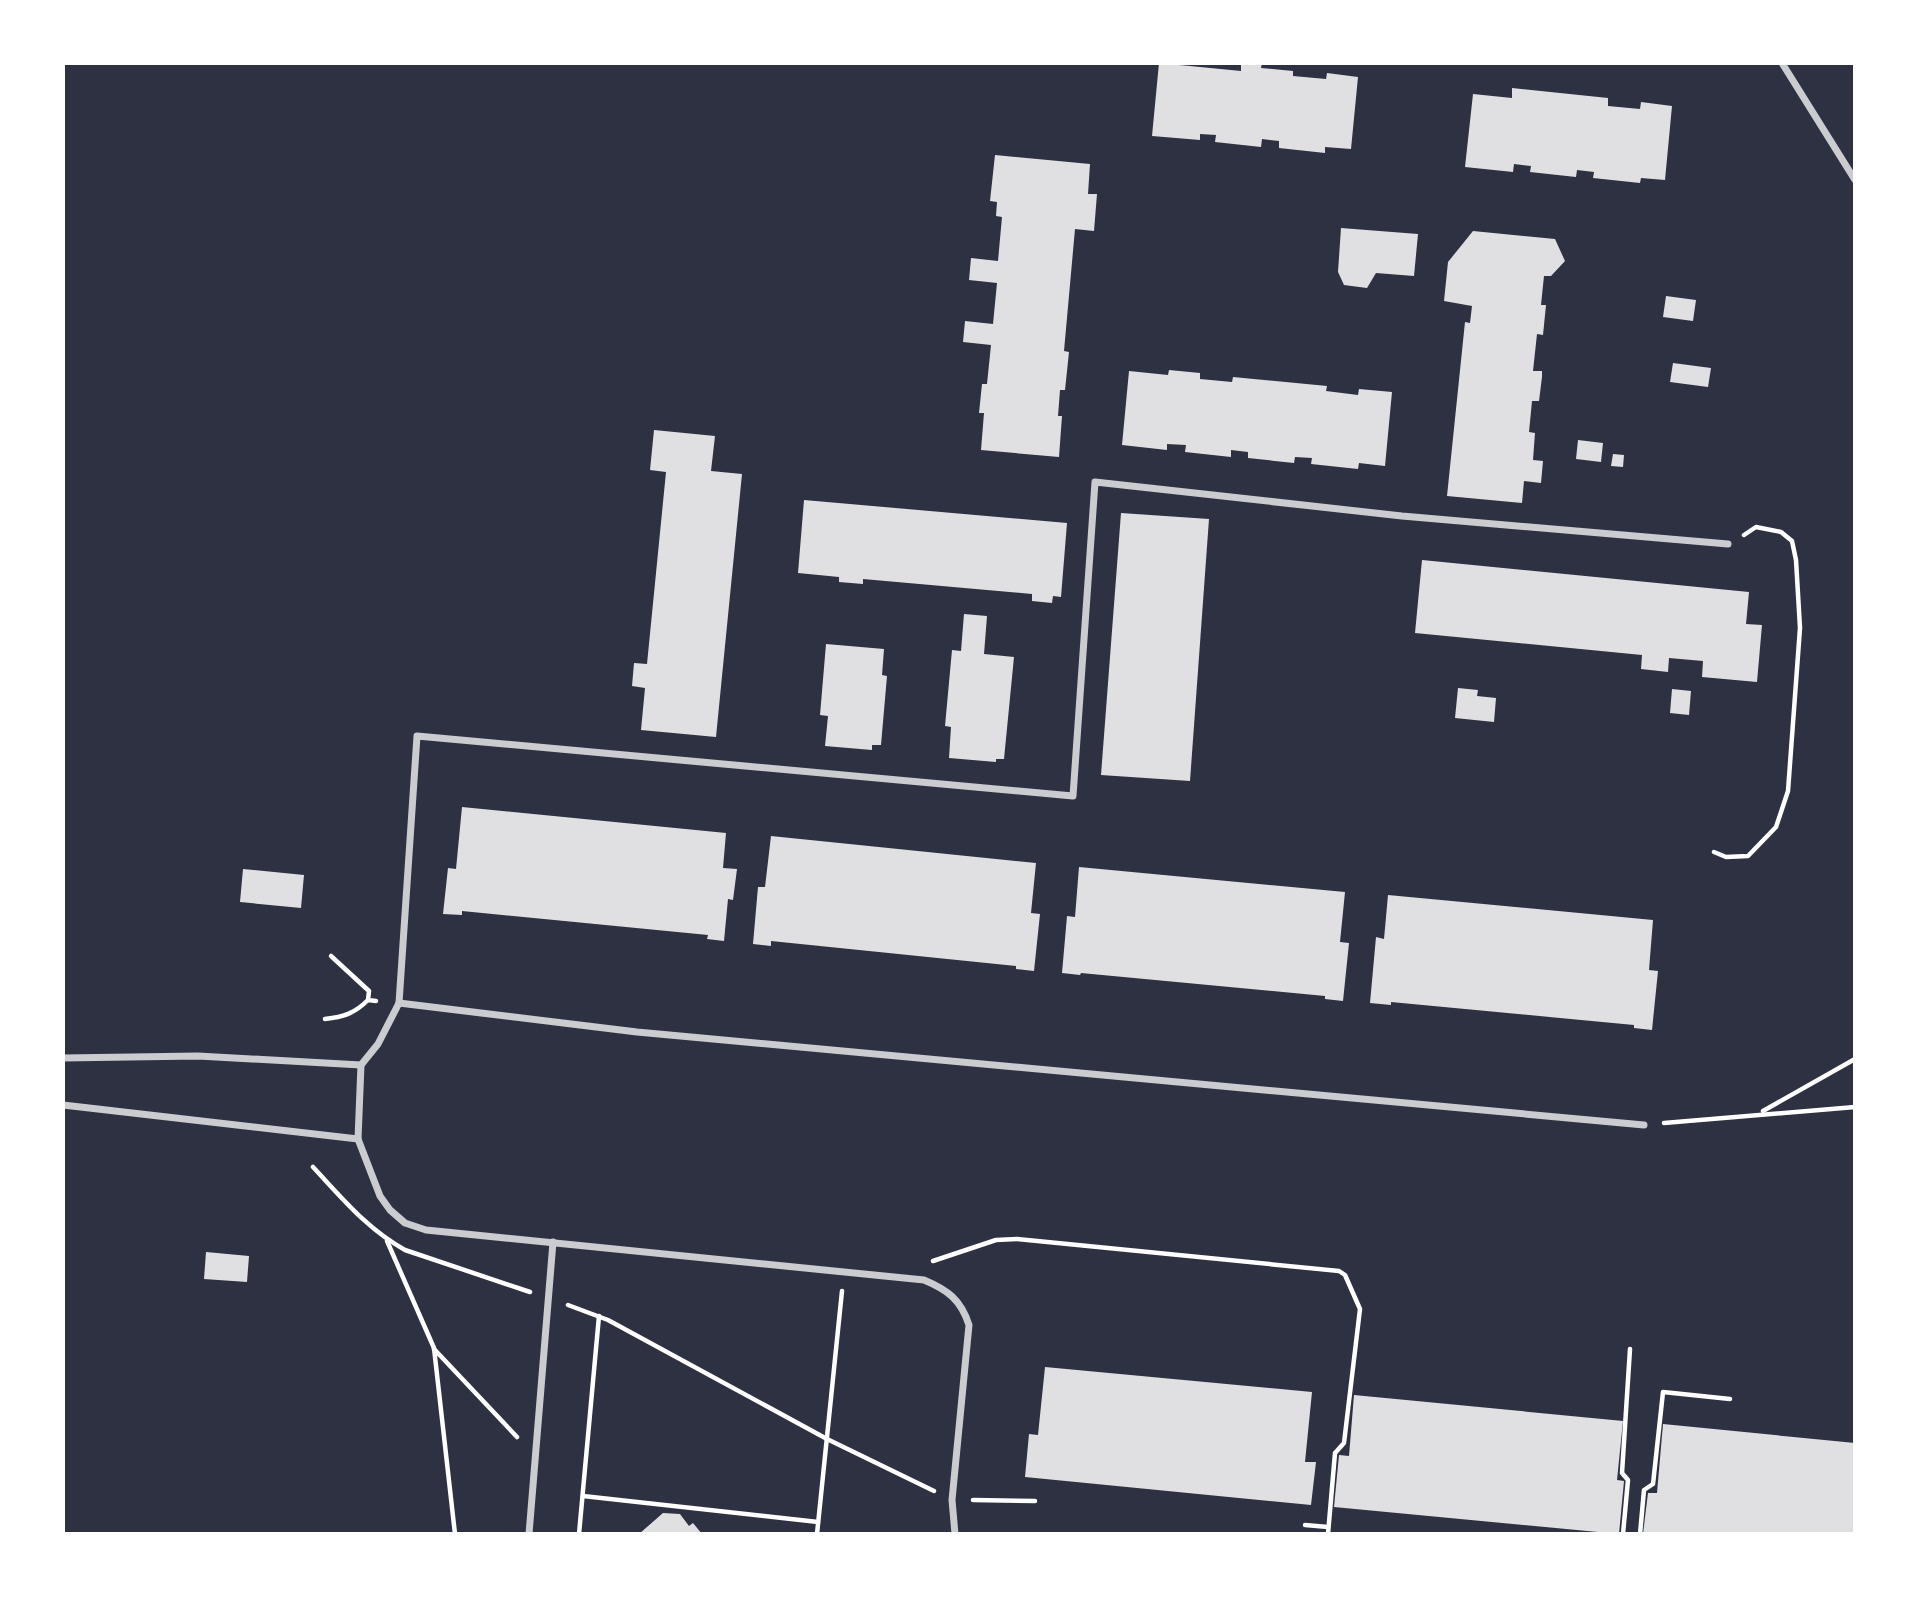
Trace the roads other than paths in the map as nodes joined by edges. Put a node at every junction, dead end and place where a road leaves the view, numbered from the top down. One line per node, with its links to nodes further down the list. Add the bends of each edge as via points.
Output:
1 (1782, 63): 2 (street)
2 (1855, 180)
3 (1728, 544): 4 (street, via 1402,516 1095,482 1073,796 417,736)
4 (399, 1003): 6 (street, via 378,1044); 8 (street, via 637,1032)
5 (63, 1058): 6 (street, via 198,1056)
6 (361, 1065): 9 (street)
7 (63, 1105): 9 (street)
8 (1644, 1125)
9 (358, 1139): 10 (street, via 380,1196 405,1223 426,1230)
10 (553, 1242): 11 (street); 12 (street, via 924,1280 945,1289 965,1311 969,1325 952,1500)
11 (529, 1534)
12 (955, 1534)

